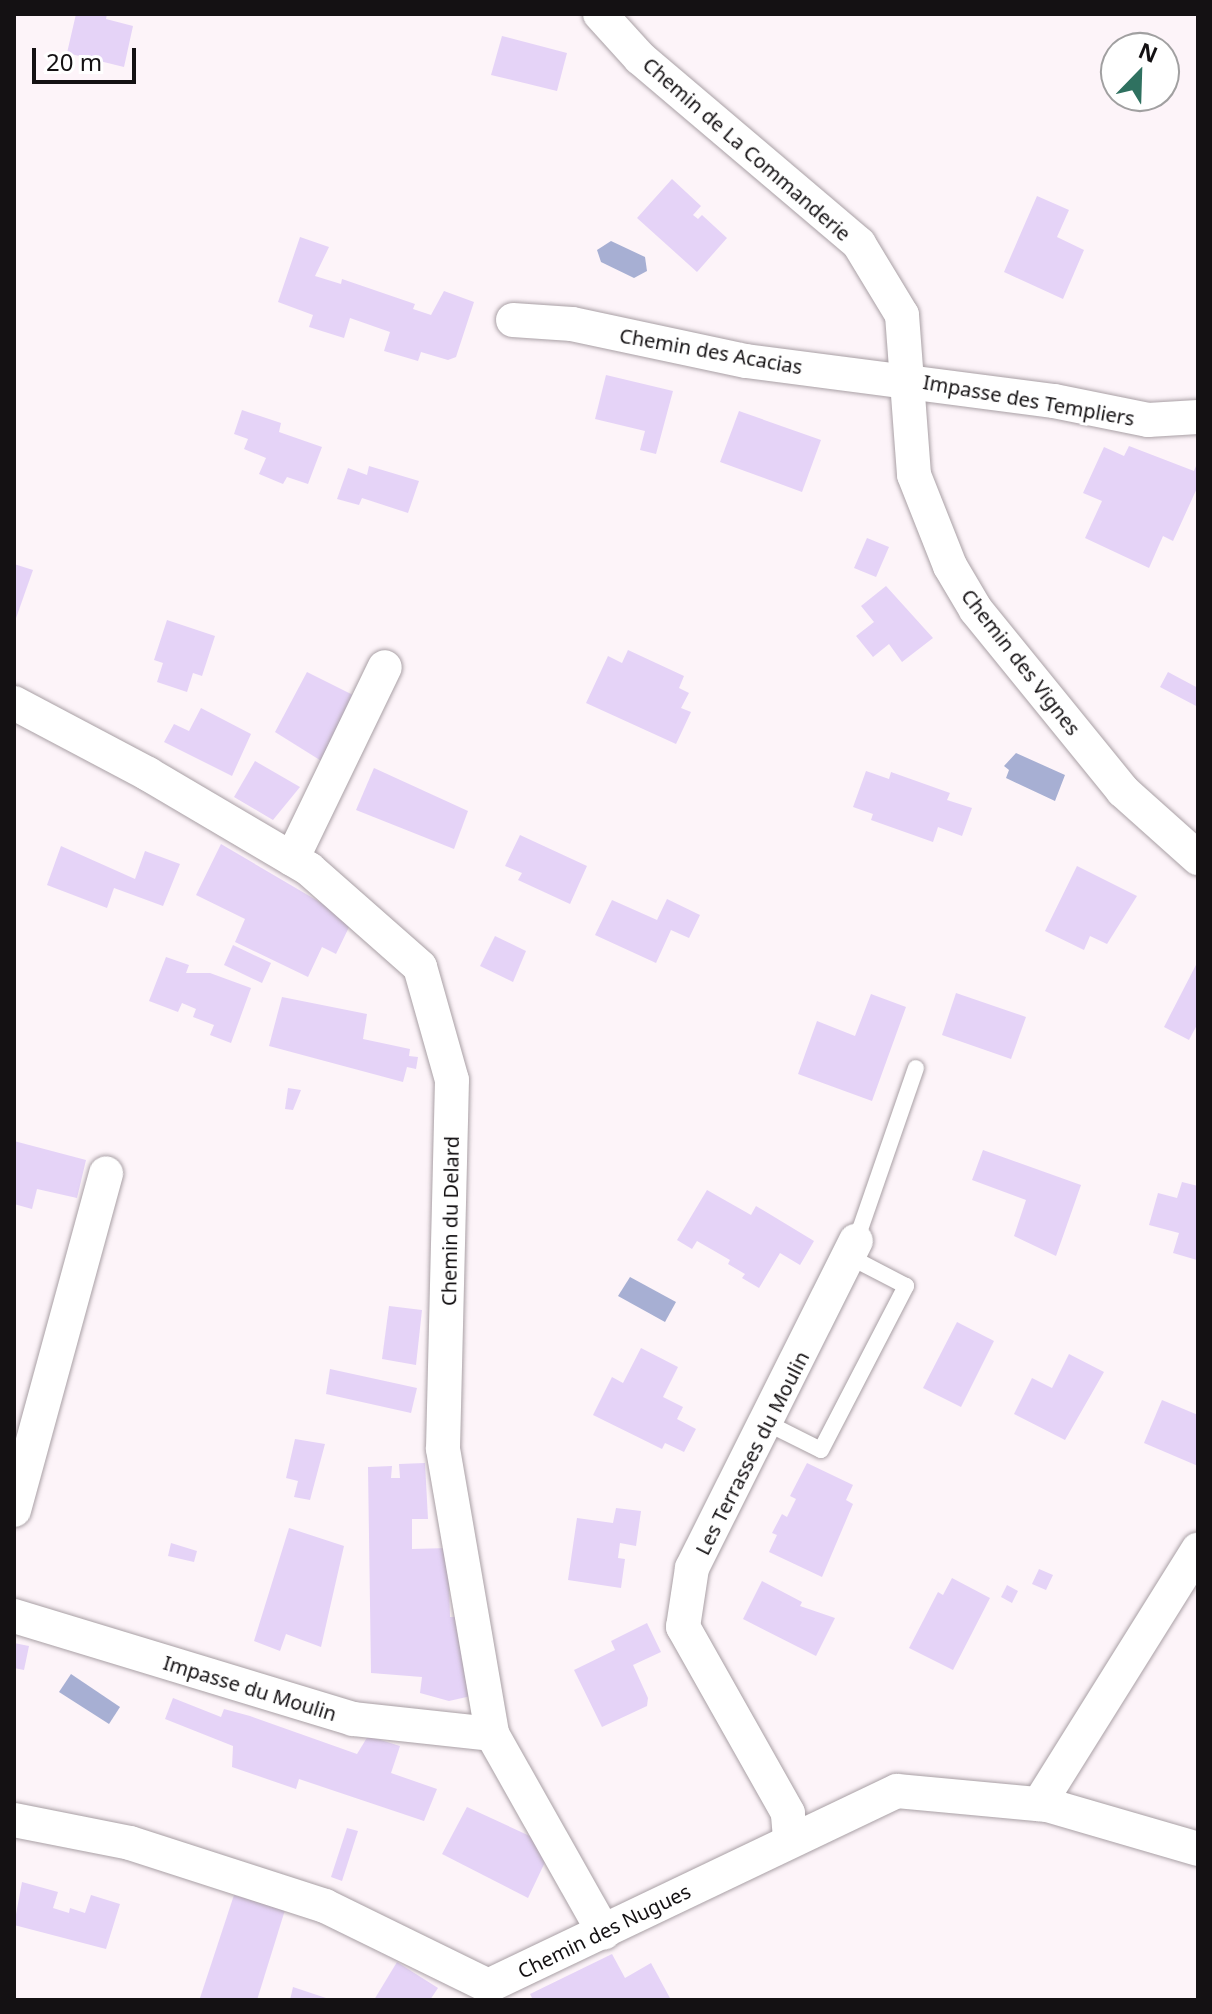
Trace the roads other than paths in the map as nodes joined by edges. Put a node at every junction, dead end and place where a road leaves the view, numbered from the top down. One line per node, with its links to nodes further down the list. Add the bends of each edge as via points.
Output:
1 (600, 14): 3 (street, Chemin de La Commanderie, via 651,67 859,244 902,315)
2 (513, 320): 3 (street, Chemin des Acacias, via 572,324 746,361)
3 (909, 380): 4 (street, Impasse des Templiers, via 1148,420); 7 (street, Chemin des Vignes, via 914,475 950,566 976,610 1123,791)
4 (1198, 417)
5 (385, 667): 8 (street)
6 (14, 703): 8 (street, Chemin du Delard)
7 (1198, 858)
8 (292, 859): 16 (street, Chemin du Delard, via 420,967 452,1080 443,1449)
9 (916, 1068): 11 (lane)
10 (106, 1173): 13 (street)
11 (854, 1250): 12 (street, Les Terrasses du Moulin); 12 (lane, via 906,1286 821,1450)
12 (767, 1423): 19 (street, Les Terrasses du Moulin, via 692,1568 683,1627 788,1813)
13 (14, 1510)
14 (1198, 1550): 17 (street)
15 (14, 1616): 16 (street, Impasse du Moulin, via 353,1719)
16 (492, 1734): 21 (street, Chemin du Delard)
17 (1039, 1804): 19 (street, Chemin des Nugues, via 897,1791); 20 (street, Chemin des Nugues)
18 (14, 1820): 22 (street, Chemin des Nugues, via 130,1843 325,1906)
19 (790, 1838): 21 (street, Chemin des Nugues)
20 (1198, 1849)
21 (604, 1933): 22 (street, Chemin des Nugues)
22 (483, 1993)

